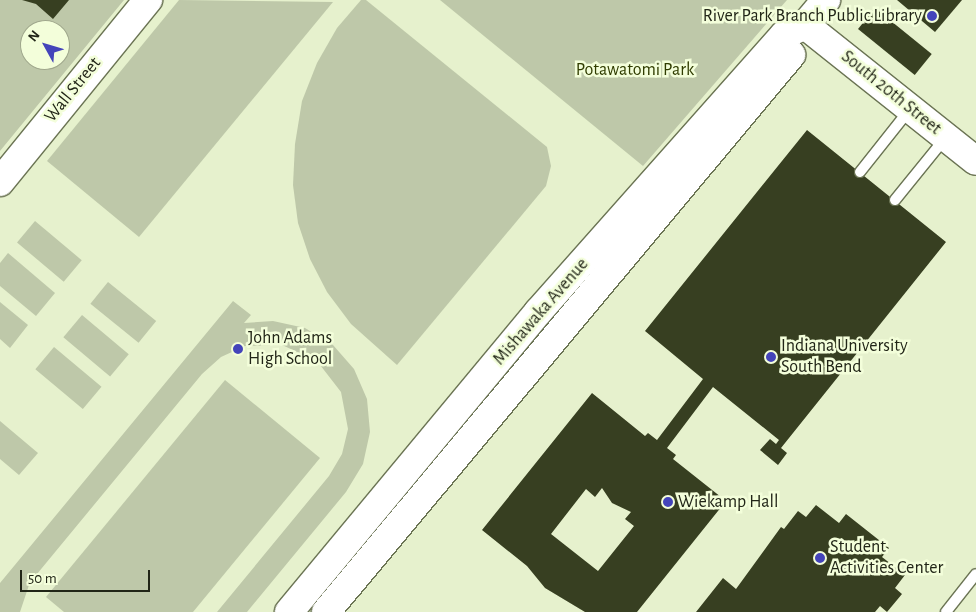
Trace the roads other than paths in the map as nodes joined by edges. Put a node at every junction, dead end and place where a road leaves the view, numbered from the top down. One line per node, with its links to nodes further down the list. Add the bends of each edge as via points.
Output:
1 (148, 0): 8 (main road, Wall Street)
2 (826, 0): 3 (main road, Mishawaka Avenue)
3 (805, 25): 4 (main road, South 20th Street); 11 (main road, Mishawaka Avenue, via 784,35 538,312); 12 (main road, Mishawaka Avenue, via 799,46)
4 (911, 108): 5 (main road, South 20th Street); 7 (lane)
5 (946, 137): 6 (main road, South 20th Street); 9 (lane)
6 (976, 161)
7 (860, 172)
8 (0, 182)
9 (895, 200)
10 (976, 574): 13 (lane)
11 (290, 612)
12 (326, 612)
13 (946, 612)

